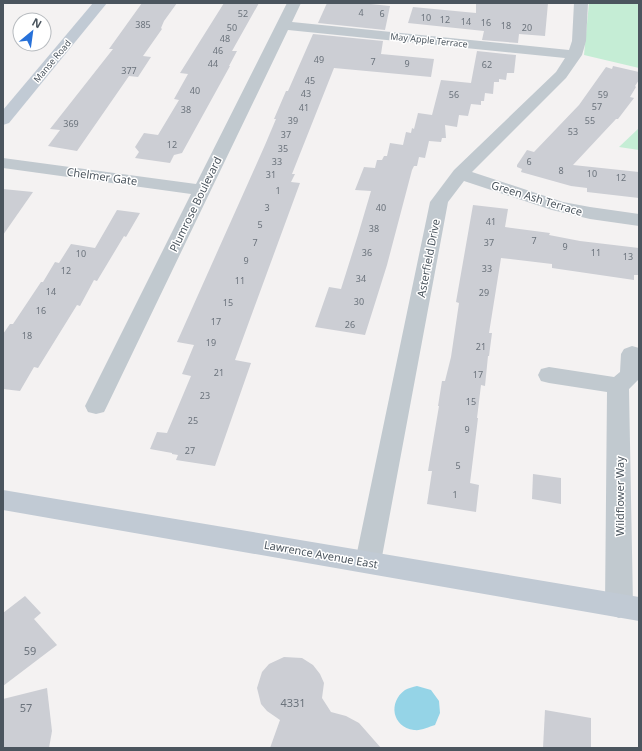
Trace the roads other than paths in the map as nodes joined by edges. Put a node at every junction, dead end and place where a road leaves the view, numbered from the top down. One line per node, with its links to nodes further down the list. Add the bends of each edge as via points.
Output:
1 (100, 3): 6 (main road, Manse Road)
2 (294, 3): 4 (street, Plumrose Boulevard)
3 (580, 3): 5 (street, Asterfield Drive, via 579,41)
4 (283, 25): 5 (street, May Apple Terrace); 9 (street, Plumrose Boulevard)
5 (575, 55): 8 (street, Asterfield Drive, via 561,76)
6 (3, 120)
7 (3, 163): 9 (street, Chelmer Gate)
8 (460, 174): 10 (street, Green Ash Terrace, via 558,206); 16 (street, Asterfield Drive, via 439,202)
9 (202, 190): 14 (street, Plumrose Boulevard)
10 (639, 220)
11 (632, 354): 13 (street, via 629,380)
12 (549, 375): 13 (street)
13 (618, 386): 17 (street, Wildflower Way)
14 (96, 406)
15 (3, 500): 16 (main road, Lawrence Avenue East)
16 (368, 562): 17 (main road, Lawrence Avenue East)
17 (629, 608)

